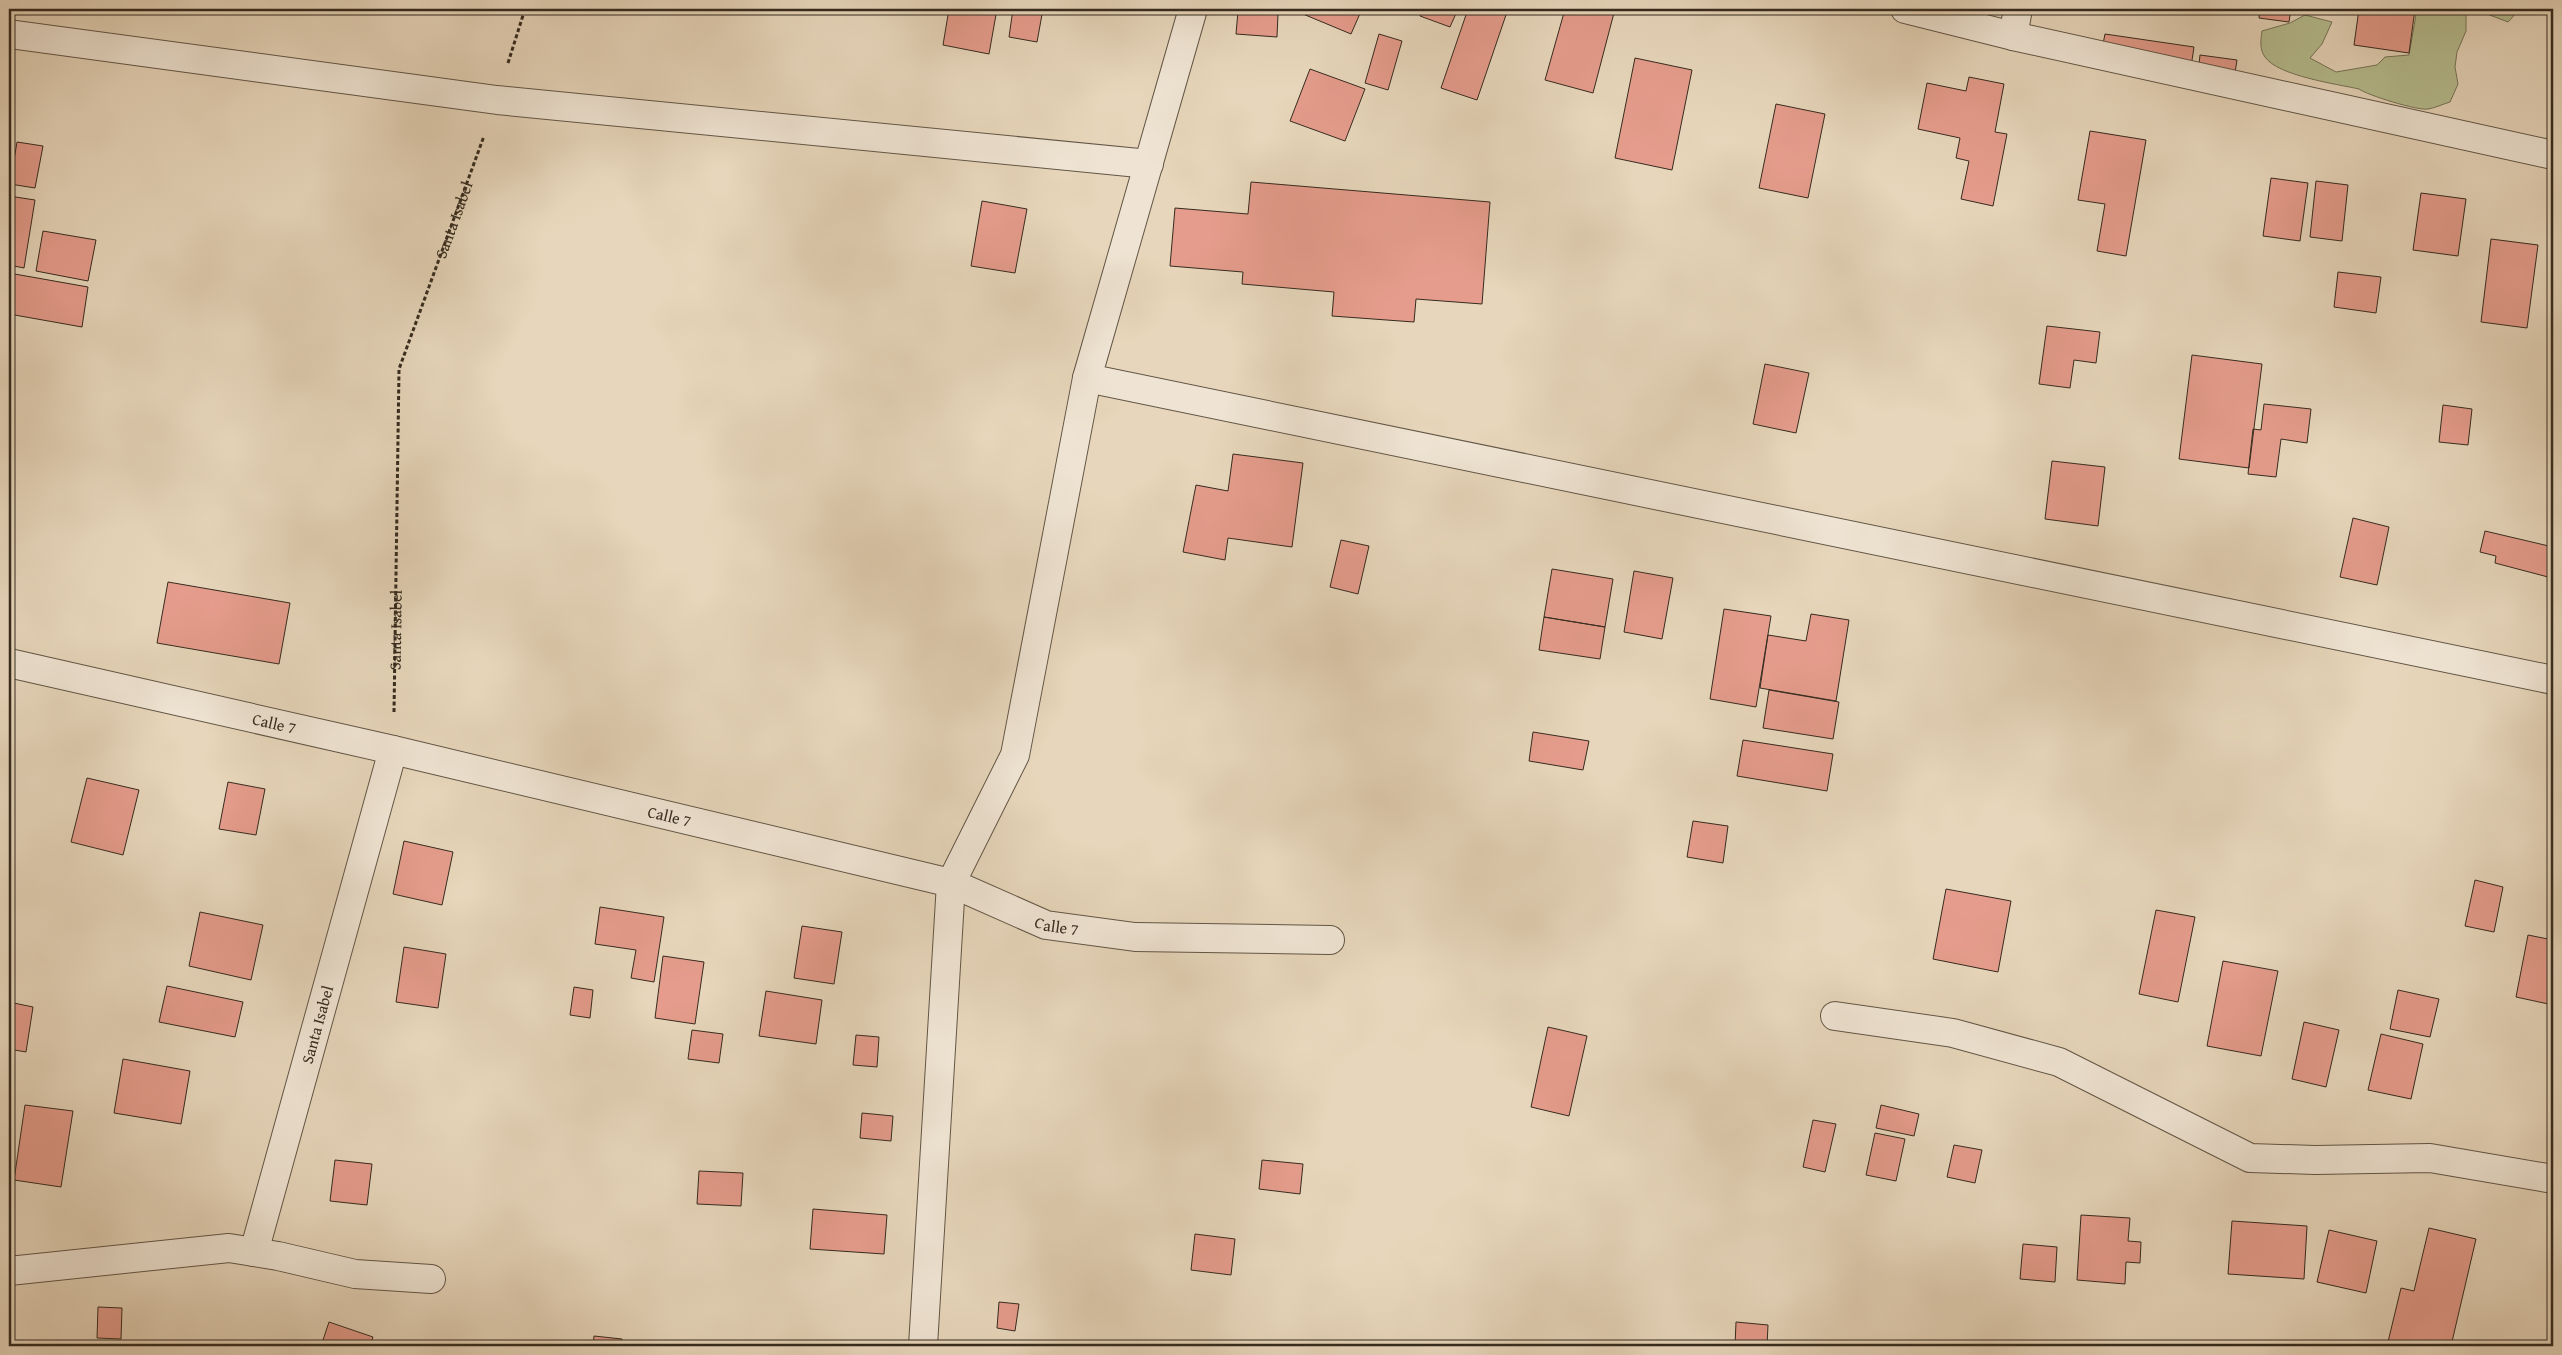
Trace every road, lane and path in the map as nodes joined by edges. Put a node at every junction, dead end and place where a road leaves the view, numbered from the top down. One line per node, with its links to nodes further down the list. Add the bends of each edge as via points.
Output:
1 (524, 9): 7 (path, Santa Isabel)
2 (1193, 9): 9 (street)
3 (1905, 9): 6 (street)
4 (2018, 9): 6 (street)
5 (9, 34): 7 (street)
6 (2013, 36): 8 (street)
7 (497, 100): 9 (street); 13 (path, Santa Isabel, via 399,368)
8 (2553, 155)
9 (1150, 164): 10 (street)
10 (1087, 378): 12 (street); 14 (street, via 1015,755)
11 (9, 663): 13 (street, Calle 7)
12 (2553, 680)
13 (393, 750): 14 (street, Calle 7); 18 (street, Santa Isabel)
14 (952, 883): 15 (street, Calle 7, via 1046,925 1135,937); 21 (street)
15 (1330, 940)
16 (1835, 1016): 17 (street, via 1953,1033 2059,1062 2250,1158 2430,1158)
17 (2553, 1179)
18 (254, 1252): 19 (street, via 229,1248); 20 (street, via 355,1274)
19 (9, 1271)
20 (431, 1279)
21 (923, 1346)

